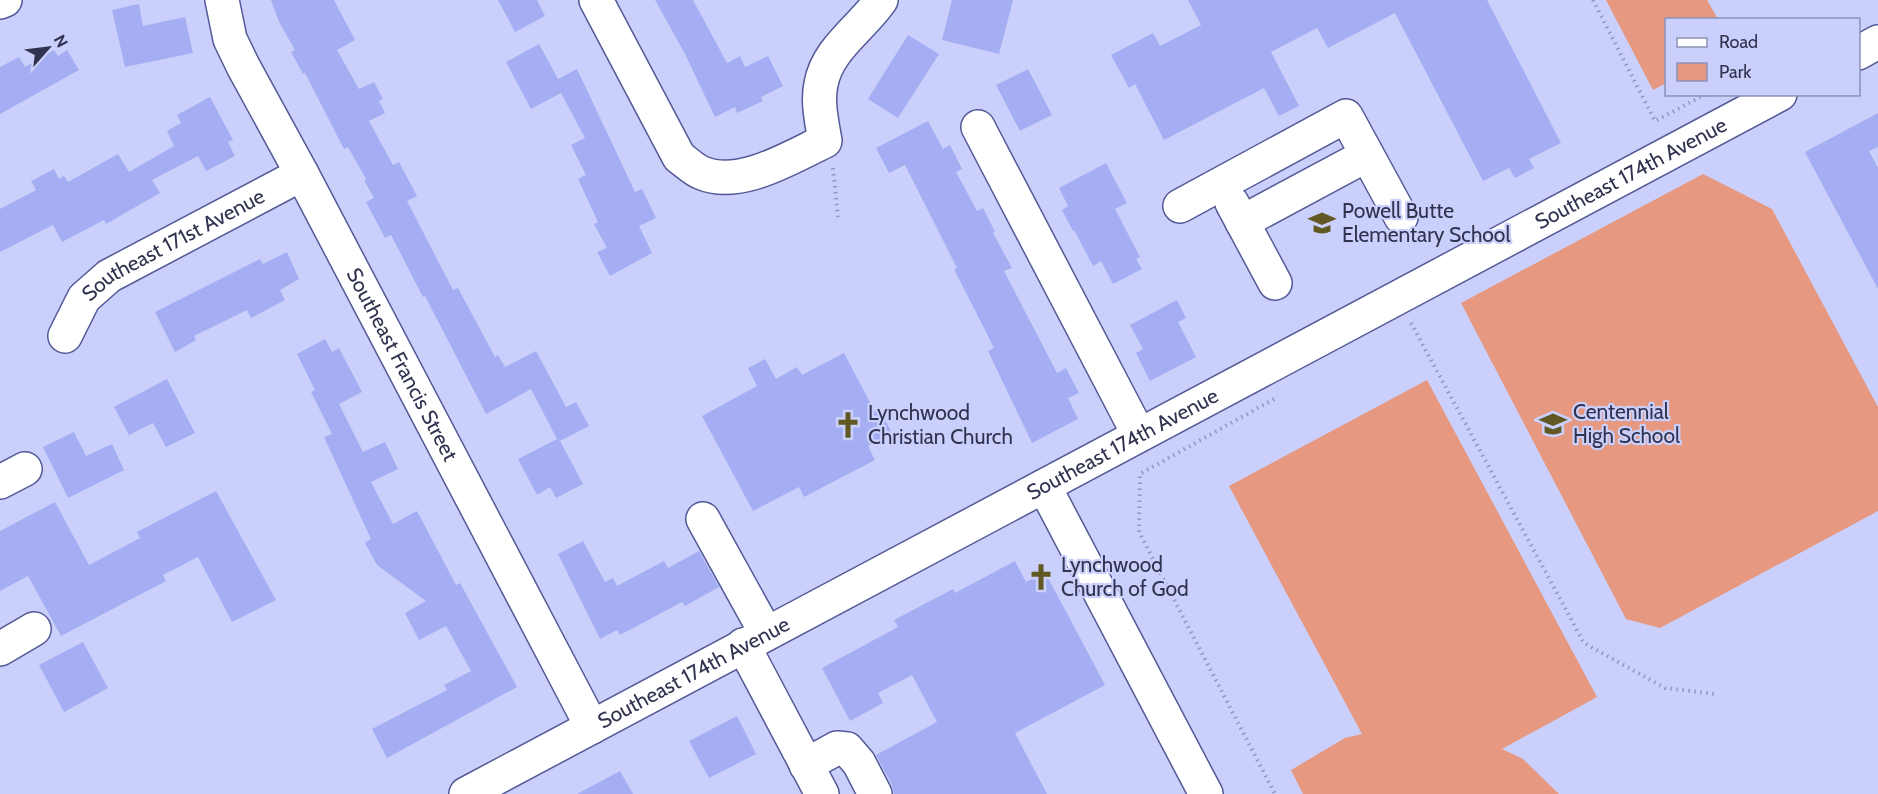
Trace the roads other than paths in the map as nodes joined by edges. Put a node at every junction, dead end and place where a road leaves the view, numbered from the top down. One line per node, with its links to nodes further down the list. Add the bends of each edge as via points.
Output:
1 (5, 0): 5 (street)
2 (222, 0): 11 (street, Southeast Francis Street, via 230,39)
3 (596, 0): 4 (street, via 679,157 702,173 730,178 758,172 825,141 820,85 826,69 837,49)
4 (881, 0)
5 (0, 2)
6 (1878, 42): 7 (street)
7 (1860, 52)
8 (1776, 96): 18 (street, Southeast 174th Avenue)
9 (978, 127): 18 (street)
10 (1367, 155): 12 (street, via 1346,116); 14 (street); 15 (street)
11 (302, 174): 17 (street, Southeast 171st Avenue, via 109,276 84,298); 24 (street, Southeast Francis Street)
12 (1222, 183): 13 (street); 15 (street)
13 (1180, 206)
14 (1401, 217)
15 (1242, 222): 16 (street)
16 (1275, 283)
17 (65, 336)
18 (1139, 435): 19 (street, Southeast 174th Avenue)
19 (1044, 486): 22 (street, Southeast 174th Avenue); 29 (street)
20 (703, 519): 22 (street)
21 (34, 629): 23 (street)
22 (755, 639): 24 (street, Southeast 174th Avenue); 25 (street)
23 (0, 649)
24 (592, 727): 26 (street, Southeast 174th Avenue)
25 (806, 765): 27 (street); 28 (street, via 837,748 847,749)
26 (474, 792)
27 (822, 794)
28 (875, 794)
29 (1206, 794)

